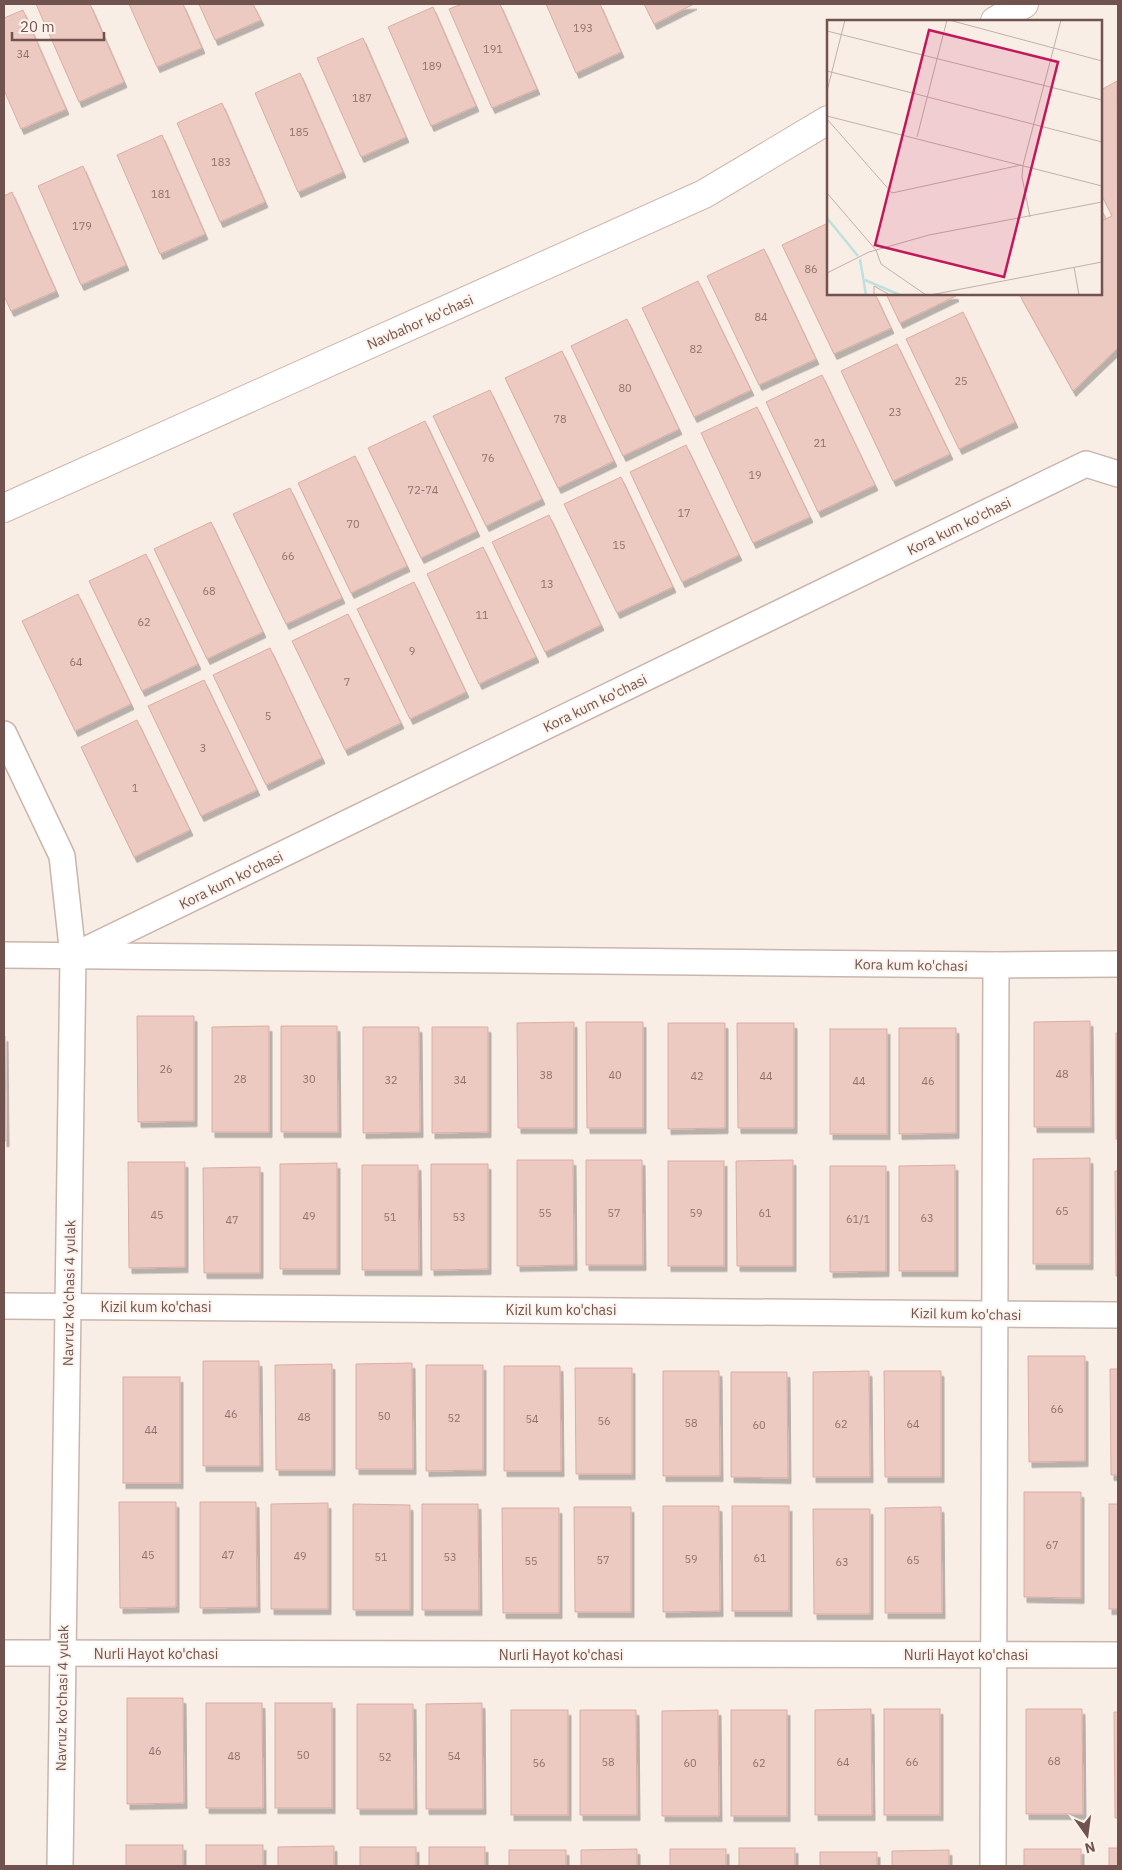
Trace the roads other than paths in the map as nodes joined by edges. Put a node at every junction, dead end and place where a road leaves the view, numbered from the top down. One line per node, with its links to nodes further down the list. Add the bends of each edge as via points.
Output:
1 (1024, 4): 2 (main road)
2 (997, 20)
3 (827, 121): 5 (main road, Navbahor ko'chasi, via 704,194)
4 (1118, 474): 8 (street, Kora kum ko'chasi, via 1086,464)
5 (4, 508)
6 (4, 734): 8 (street, Navruz ko'chasi 4 yulak, via 62,856)
7 (4, 955): 8 (street, Kora kum ko'chasi)
8 (74, 956): 10 (street, Kora kum ko'chasi); 12 (street, Navruz ko'chasi 4 yulak)
9 (1118, 964): 10 (street, Kora kum ko'chasi)
10 (996, 966): 13 (street)
11 (4, 1306): 12 (street, Kizil kum ko'chasi)
12 (68, 1306): 13 (street, Kizil kum ko'chasi); 16 (street, Navruz ko'chasi 4 yulak)
13 (995, 1314): 14 (street, Kizil kum ko'chasi); 18 (street)
14 (1118, 1315)
15 (4, 1654): 16 (street, Nurli Hayot ko'chasi)
16 (63, 1654): 18 (street, Nurli Hayot ko'chasi); 19 (street, Navruz ko'chasi 4 yulak)
17 (1118, 1655): 18 (street, Nurli Hayot ko'chasi)
18 (994, 1656): 20 (street)
19 (60, 1866)
20 (993, 1866)

